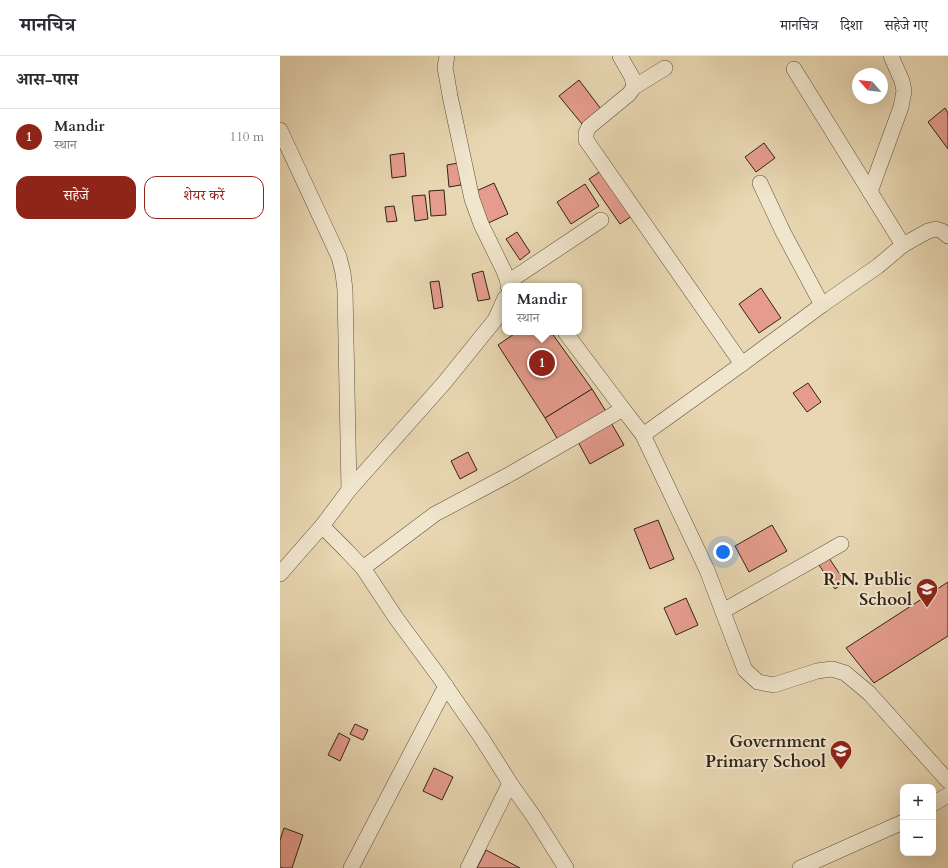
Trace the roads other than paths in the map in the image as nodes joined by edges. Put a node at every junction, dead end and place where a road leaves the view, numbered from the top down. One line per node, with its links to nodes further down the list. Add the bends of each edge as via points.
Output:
1 (447, 56): 13 (street, via 445,67 472,199)
2 (620, 56): 6 (street, via 632,77)
3 (891, 56): 9 (street, via 904,92)
4 (665, 68): 6 (street)
5 (794, 69): 9 (street)
6 (634, 87): 18 (street, via 589,127 586,140)
7 (280, 130): 21 (street, via 339,256 343,273)
8 (760, 183): 16 (street)
9 (870, 192): 12 (street)
10 (601, 220): 14 (street)
11 (948, 236): 12 (street, via 936,229)
12 (904, 245): 16 (street)
13 (508, 283)
14 (509, 283)
15 (502, 305): 21 (street, via 495,320 444,382)
16 (822, 305): 18 (street)
17 (567, 335): 19 (street)
18 (742, 364): 20 (street)
19 (623, 409): 20 (street); 24 (street, via 435,514)
20 (643, 435): 26 (street, via 707,570)
21 (349, 490): 22 (street)
22 (322, 526): 24 (street); 25 (street)
23 (841, 544): 26 (street)
24 (363, 568): 27 (street)
25 (280, 574)
26 (723, 612): 28 (street, via 746,670 758,682 774,685 832,669 845,673 869,693)
27 (446, 686): 29 (street); 33 (street)
28 (948, 781)
29 (510, 782): 34 (street); 35 (street)
30 (948, 795): 31 (street)
31 (936, 802)
32 (900, 823): 36 (street)
33 (351, 868)
34 (468, 868)
35 (566, 868)
36 (800, 868)

